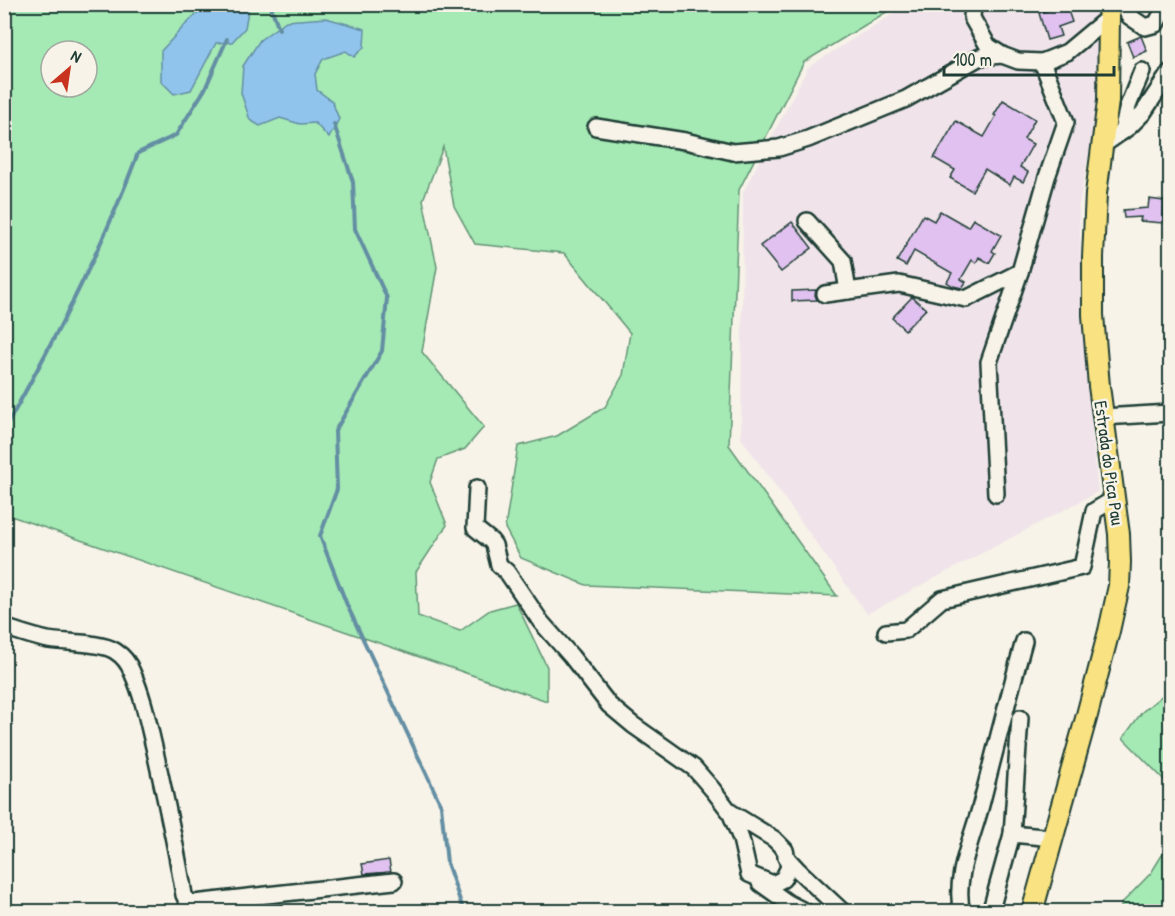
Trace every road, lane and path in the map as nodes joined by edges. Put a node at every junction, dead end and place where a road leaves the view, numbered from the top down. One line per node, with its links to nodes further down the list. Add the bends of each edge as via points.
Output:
1 (973, 4): 4 (street, via 972,18 981,34 988,46)
2 (1164, 4): 3 (street, via 1156,24 1145,27)
3 (1114, 9): 5 (street, via 1067,52); 10 (main road, Estrada do Pica Pau)
4 (1002, 55): 5 (street, via 1018,61); 8 (street, via 980,57 906,99 779,148 733,152)
5 (1042, 62): 12 (street, via 1066,122)
6 (1142, 70): 9 (street)
7 (1170, 72): 9 (street, via 1143,113)
8 (596, 127)
9 (1122, 132): 10 (street)
10 (1103, 146): 16 (main road, Estrada do Pica Pau, via 1093,257 1093,315)
11 (807, 221): 13 (street, via 843,261)
12 (1020, 272): 13 (street, via 966,299 899,284); 18 (street, via 989,362)
13 (848, 291): 14 (street)
14 (825, 294)
15 (1170, 413): 16 (street)
16 (1103, 417): 19 (main road, Estrada do Pica Pau)
17 (477, 488): 24 (street, via 476,528 494,545 499,565 541,622 609,705 694,768)
18 (996, 494)
19 (1114, 499): 21 (street, via 1094,511 1082,567 942,599 906,630); 26 (main road, Estrada do Pica Pau, via 1119,586)
20 (4, 627): 30 (street, via 48,640 105,647 128,664 144,706)
21 (886, 632)
22 (1024, 640): 34 (street, via 962,872)
23 (1020, 718): 25 (street)
24 (730, 812): 27 (street, via 774,838); 28 (street)
25 (1012, 834): 26 (street); 35 (street)
26 (1053, 838): 36 (main road, Estrada do Pica Pau)
27 (786, 857): 28 (street, via 789,867 783,879 773,885); 33 (street)
28 (749, 874): 32 (street)
29 (394, 881): 30 (street, via 194,903 186,900)
30 (183, 891): 31 (street)
31 (182, 912)
32 (806, 912)
33 (843, 912)
34 (962, 912)
35 (988, 912)
36 (1032, 912)

